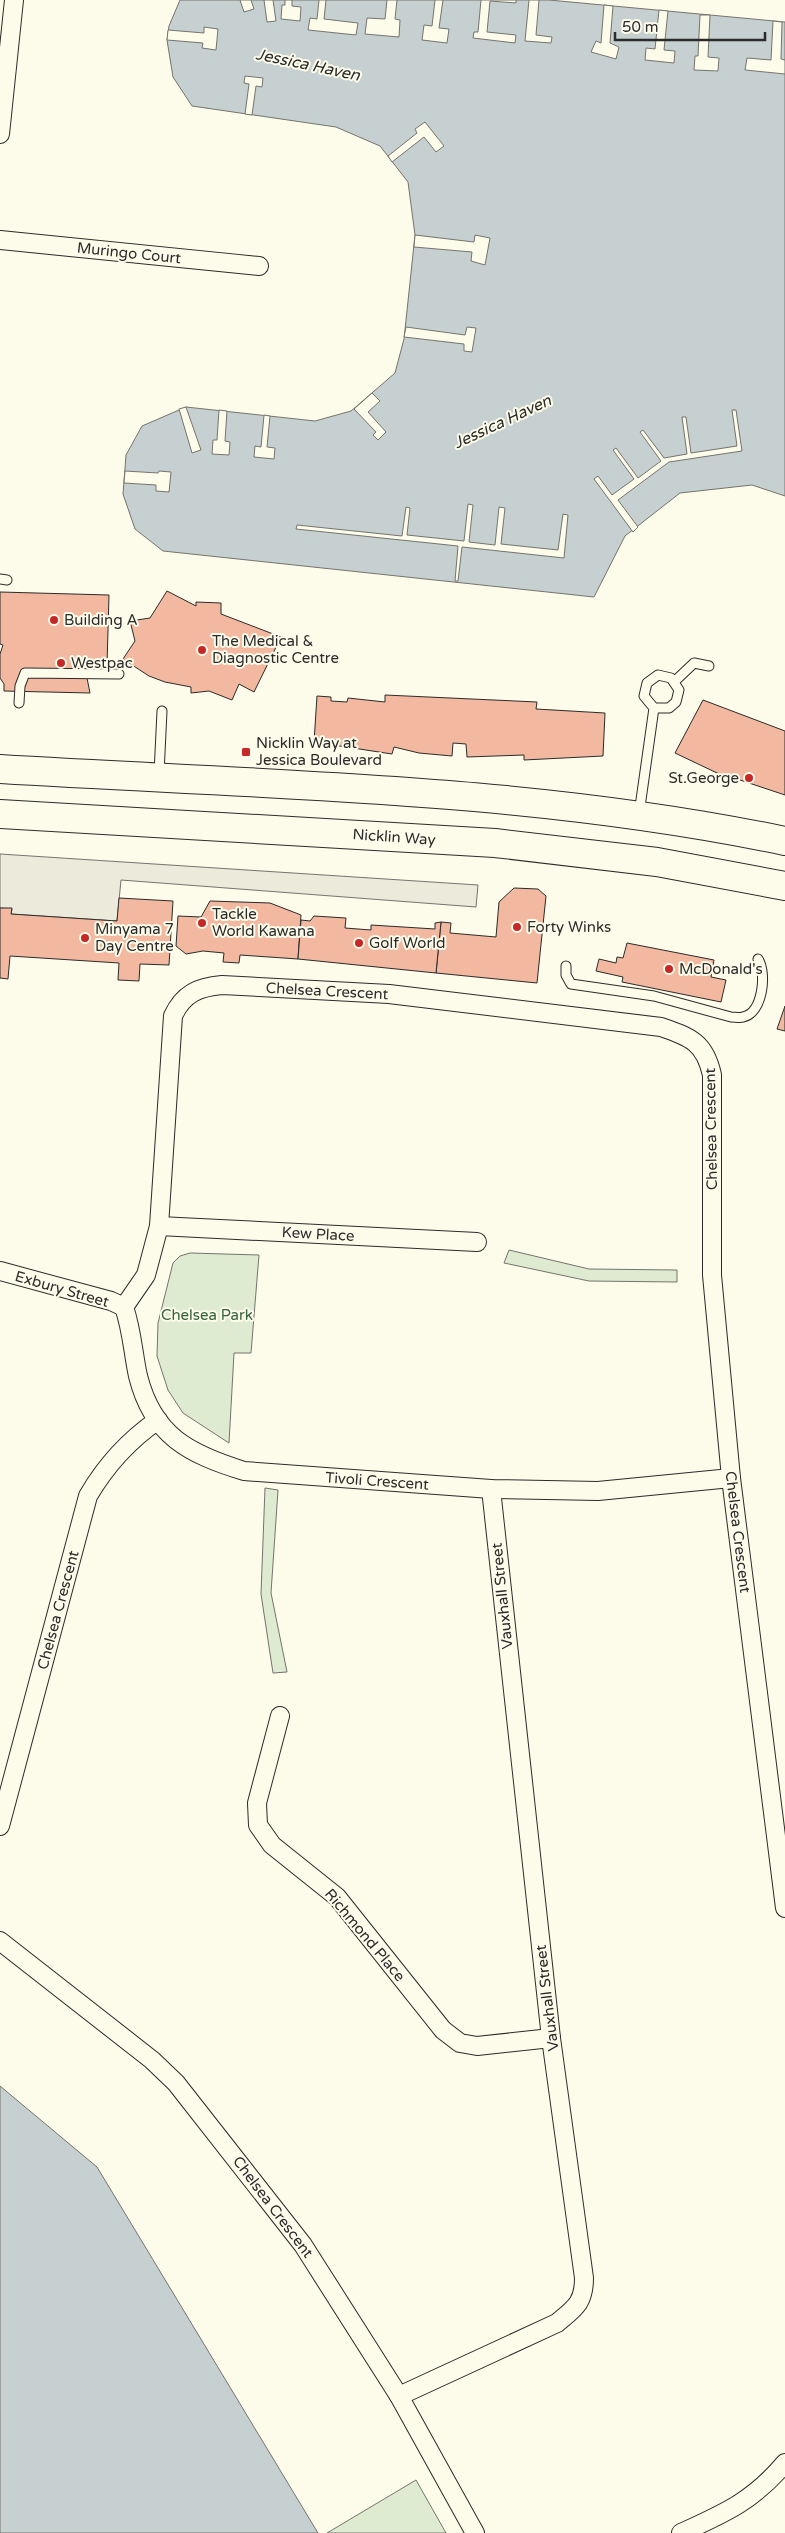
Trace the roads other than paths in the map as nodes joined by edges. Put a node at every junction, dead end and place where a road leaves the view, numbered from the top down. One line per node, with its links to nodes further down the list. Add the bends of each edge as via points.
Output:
1 (14, 0): 2 (street)
2 (0, 134)
3 (0, 240): 4 (street, Muringo Court)
4 (259, 266)
5 (709, 666): 7 (lane, via 694,663)
6 (119, 674): 8 (lane, via 25,673)
7 (674, 682): 9 (lane, via 679,690 676,702 669,708); 9 (lane, via 658,674 647,684 644,696)
8 (19, 703)
9 (654, 708): 14 (lane)
10 (162, 711): 12 (lane)
11 (0, 770): 12 (highway)
12 (159, 779): 14 (highway, via 444,794)
13 (0, 814): 16 (highway, Nicklin Way, via 514,845 657,862)
14 (639, 815): 15 (highway)
15 (785, 841)
16 (785, 886)
17 (758, 959): 18 (lane, via 763,968 758,1005 744,1017 731,1017 654,996 571,984)
18 (566, 966)
19 (159, 1226): 20 (street, Kew Place); 22 (street, Chelsea Crescent, via 146,1275); 24 (street, Chelsea Crescent, via 173,1016 188,994 204,986 389,994 661,1027 681,1034 700,1044 709,1059 712,1075 712,1275)
20 (477, 1242)
21 (0, 1271): 22 (street, Exbury Street, via 111,1301)
22 (124, 1308): 23 (street, Tivoli Crescent, via 131,1326 144,1396)
23 (158, 1420): 25 (street, Tivoli Crescent, via 175,1440 205,1459 244,1471); 27 (street, Chelsea Crescent, via 139,1433 102,1470 88,1496)
24 (730, 1478): 25 (street, Tivoli Crescent, via 598,1491); 28 (street, Chelsea Crescent)
25 (491, 1489): 30 (street, Vauxhall Street)
26 (280, 1716): 30 (street, Richmond Place, via 257,1803 258,1825 272,1845 337,1897 443,2030 460,2043 477,2046)
27 (0, 1826)
28 (785, 1908)
29 (0, 1941): 31 (street, Chelsea Crescent, via 152,2060 176,2083 303,2244)
30 (552, 2038): 31 (street, Vauxhall Street, via 584,2294 575,2308 557,2323)
31 (398, 2396): 33 (street, Chelsea Crescent)
32 (785, 2463): 34 (street, via 772,2479 738,2507)
33 (475, 2533)
34 (681, 2533)

